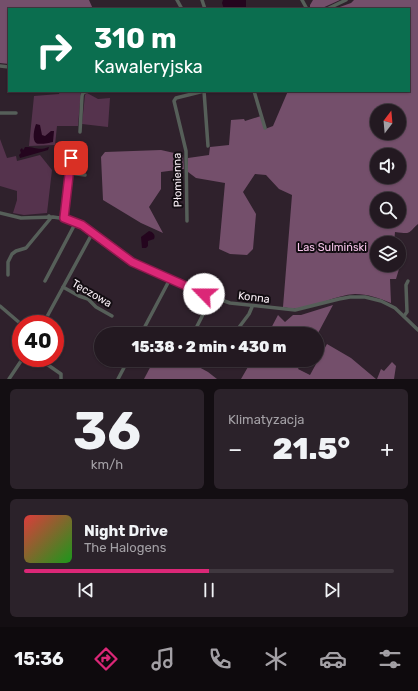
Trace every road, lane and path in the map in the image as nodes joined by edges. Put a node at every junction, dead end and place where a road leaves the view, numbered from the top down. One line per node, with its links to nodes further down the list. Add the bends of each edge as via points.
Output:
1 (346, 0): 2 (street)
2 (329, 8)
3 (86, 92): 10 (street, via 82,96)
4 (200, 92): 18 (street, Płomienna, via 176,98 174,101 186,151)
5 (204, 92): 11 (street)
6 (254, 92): 9 (street)
7 (0, 113): 8 (street)
8 (16, 114)
9 (265, 128)
10 (80, 132)
11 (208, 146)
12 (71, 158): 13 (street)
13 (69, 173): 14 (street); 17 (street)
14 (85, 175)
15 (0, 213): 16 (street, Konna, via 21,218)
16 (49, 216): 17 (street, Konna); 21 (street, via 26,248 12,254 8,262)
17 (64, 218): 19 (street, Konna)
18 (187, 221)
19 (76, 222): 20 (street, Konna); 23 (street)
20 (93, 232): 22 (street, Konna, via 132,262); 25 (street, Tęczowa)
21 (8, 275)
22 (170, 279): 26 (street, Konna); 33 (street)
23 (45, 281)
24 (408, 281): 32 (street, via 407,312)
25 (63, 287): 29 (street, Tęczowa); 31 (street, Tęczowa, via 88,299)
26 (212, 297): 28 (street, Konna); 34 (street)
27 (0, 306): 30 (street)
28 (252, 307): 32 (street, Konna, via 295,310 339,299 360,297 381,301); 35 (street)
29 (48, 315)
30 (12, 316)
31 (112, 316)
32 (404, 316): 36 (street, Konna)
33 (145, 327)
34 (197, 327)
35 (239, 327)
36 (418, 330)
37 (17, 367): 40 (street)
38 (51, 367): 41 (street, via 61,374)
39 (124, 367): 42 (street)
40 (9, 379)
41 (61, 379)
42 (118, 379)

